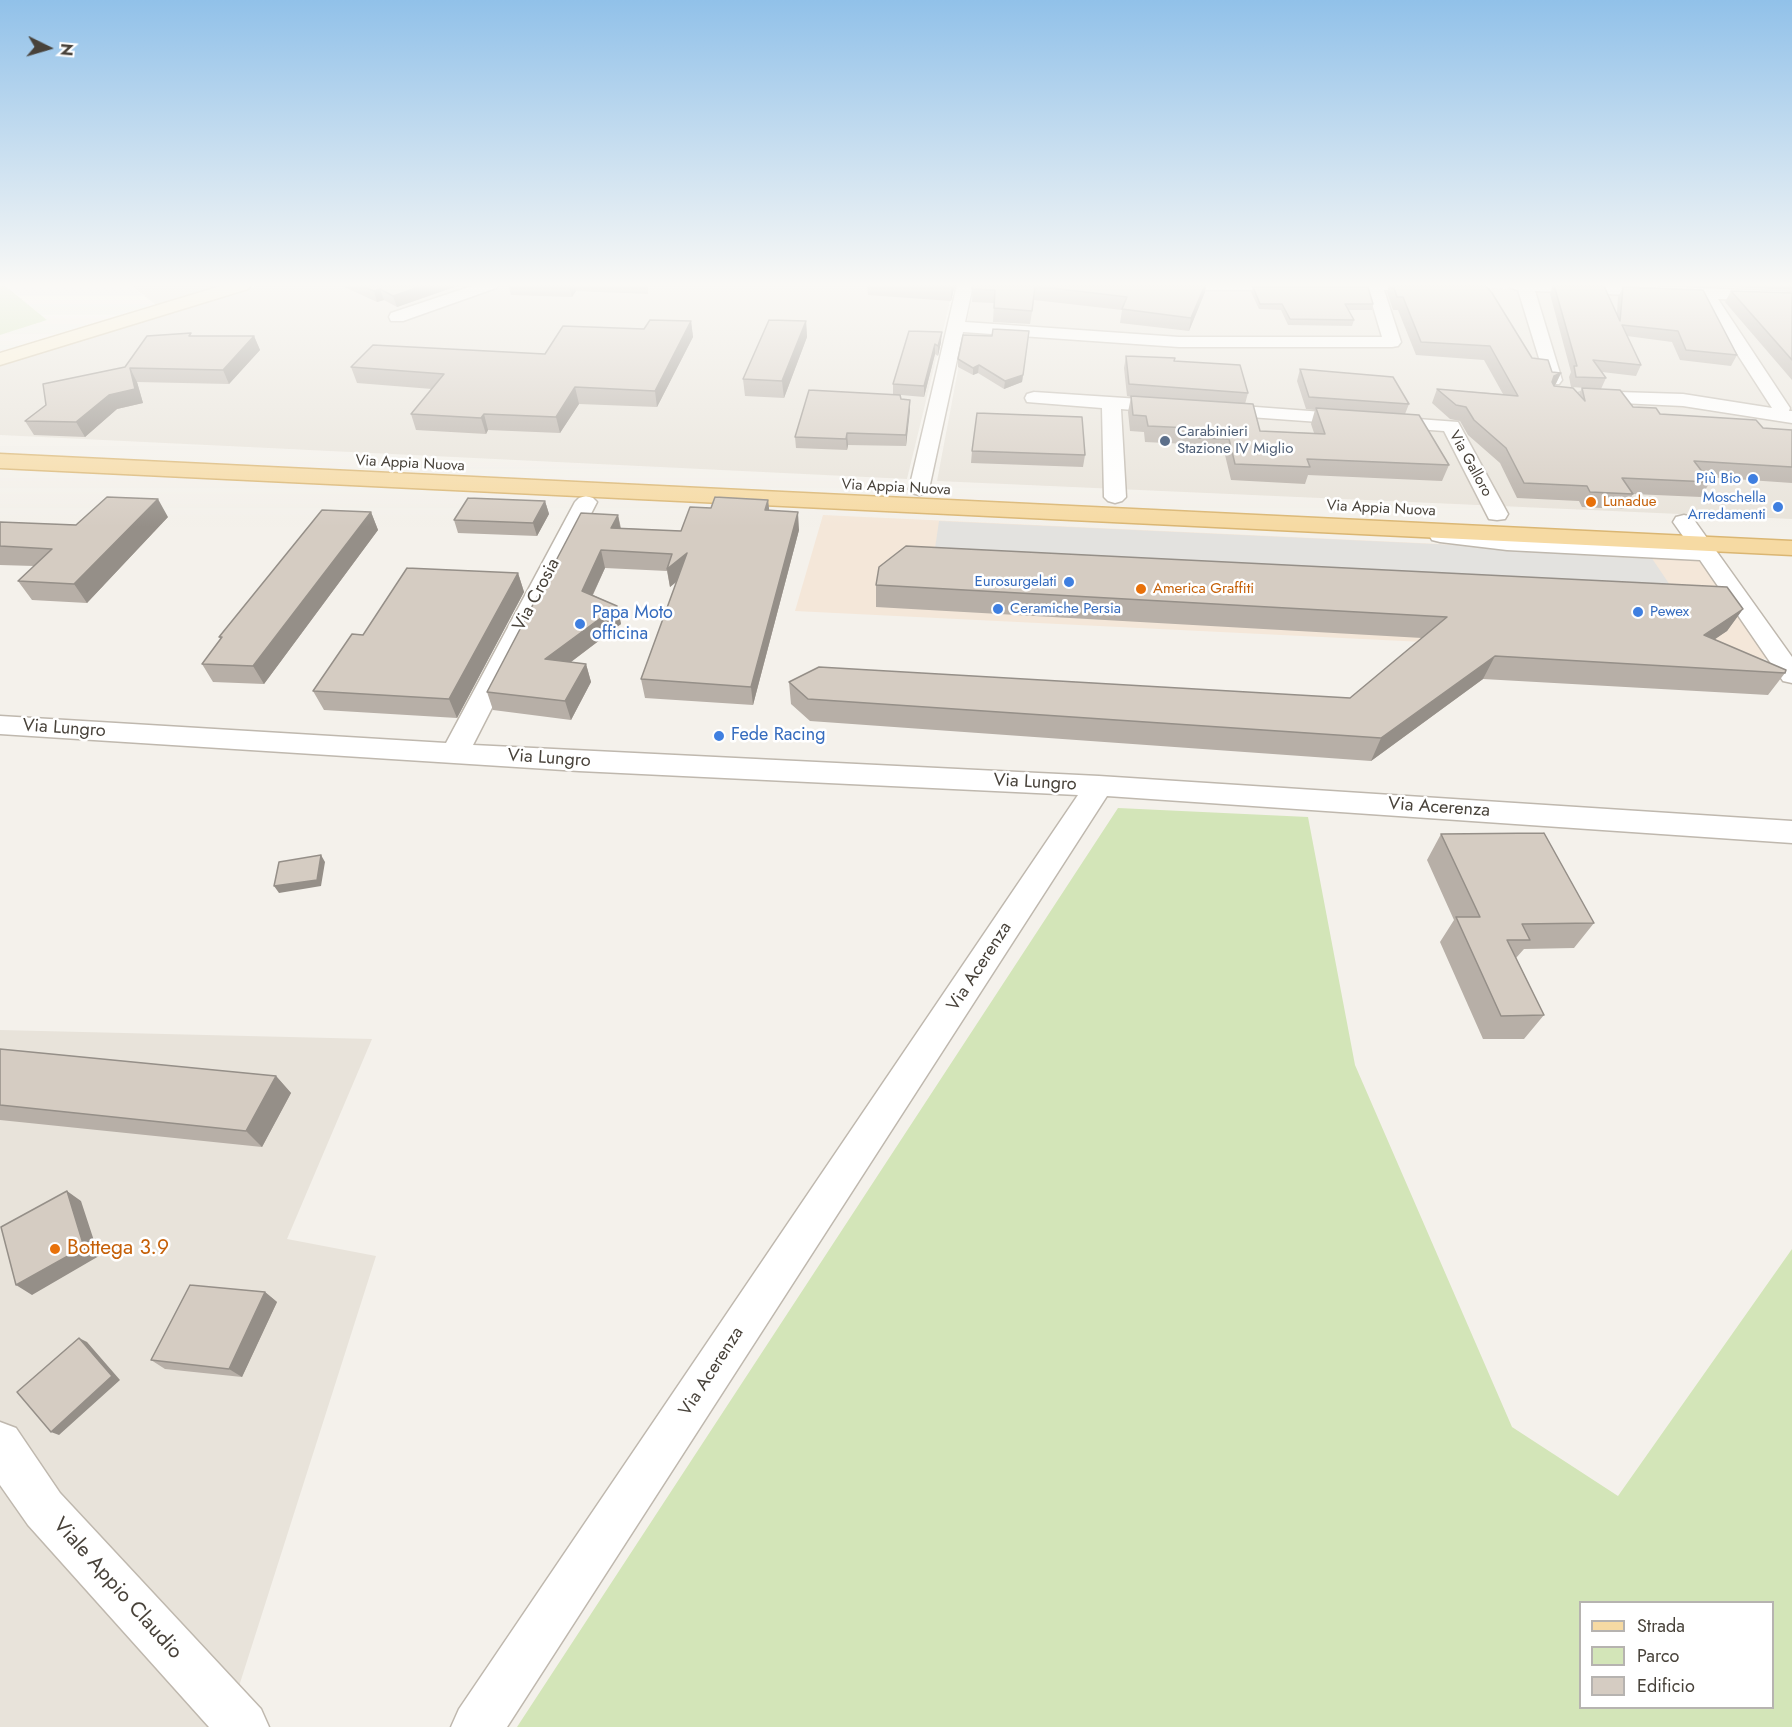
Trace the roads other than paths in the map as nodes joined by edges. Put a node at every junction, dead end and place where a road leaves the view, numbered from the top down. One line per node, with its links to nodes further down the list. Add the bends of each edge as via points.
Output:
1 (948, 366): 9 (street)
2 (1551, 366): 6 (street, via 1560,392)
3 (1755, 366): 6 (street)
4 (1034, 398): 5 (street, Via Galloro)
5 (1111, 403): 10 (street); 12 (street, Via Galloro, via 1451,426)
6 (1786, 412)
7 (0, 446): 9 (main road, Via Appia Nuova)
8 (0, 461): 16 (main road, Via Appia Nuova)
9 (919, 489): 10 (main road, Via Appia Nuova)
10 (1115, 497): 12 (main road, Via Appia Nuova)
11 (586, 502): 19 (street, Via Crosia)
12 (1497, 514): 13 (main road, Via Appia Nuova)
13 (1684, 522): 14 (main road, Via Appia Nuova); 16 (street)
14 (1792, 527)
15 (1792, 548): 16 (main road, Via Appia Nuova)
16 (1702, 549): 17 (street)
17 (1792, 675)
18 (0, 725): 19 (street, Via Lungro)
19 (455, 753): 20 (street, Via Lungro)
20 (1099, 786): 21 (street, Via Acerenza); 24 (street, Via Acerenza)
21 (1792, 832)
22 (0, 1444): 23 (street, Viale Appio Claudio, via 44,1509)
23 (243, 1727)
24 (477, 1727)

